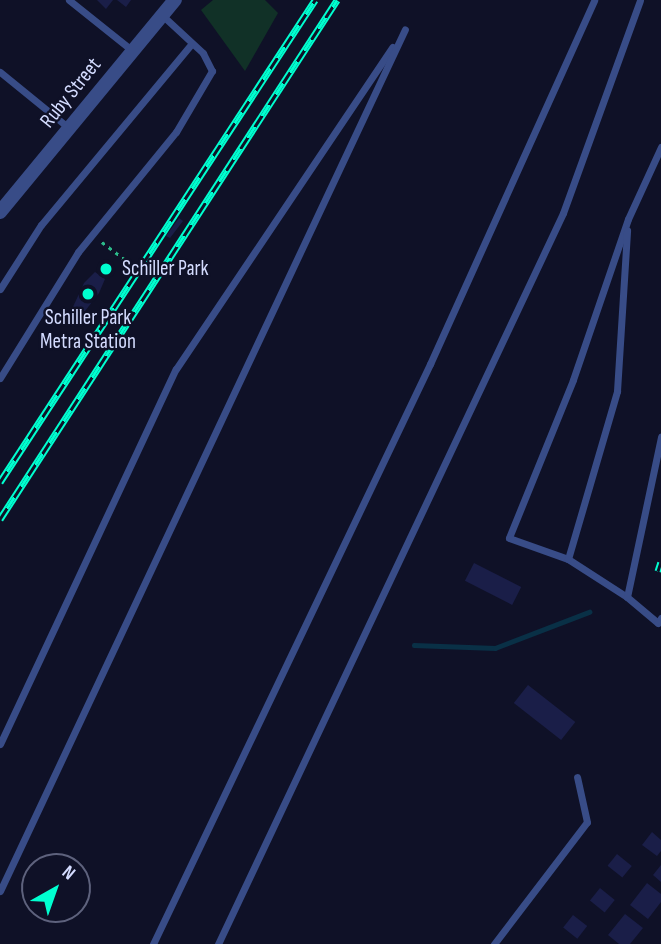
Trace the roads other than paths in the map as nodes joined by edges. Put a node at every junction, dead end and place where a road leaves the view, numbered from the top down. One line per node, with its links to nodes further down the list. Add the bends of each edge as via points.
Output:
1 (69, 0): 7 (lane)
2 (175, 0): 5 (street, Ruby Street)
3 (594, 0): 22 (lane, via 430,364)
4 (640, 0): 23 (lane, via 563,213)
5 (162, 15): 6 (lane); 7 (street, Ruby Street)
6 (192, 43): 13 (lane, via 41,225); 14 (lane, via 212,71 176,132 78,251)
7 (133, 51): 9 (street, Ruby Street)
8 (0, 72): 9 (lane)
9 (69, 128): 11 (street, Ruby Street)
10 (661, 147): 12 (lane)
11 (0, 212)
12 (628, 219): 16 (lane, via 617,391); 16 (lane, via 573,380 509,538)
13 (0, 289)
14 (0, 377)
15 (661, 437): 17 (lane)
16 (568, 559): 17 (lane)
17 (627, 597): 18 (lane, via 658,623)
18 (661, 618)
19 (0, 744): 21 (lane, via 176,369 405,29)
20 (577, 777): 24 (lane, via 587,822)
21 (0, 891)
22 (153, 944)
23 (218, 944)
24 (494, 944)

